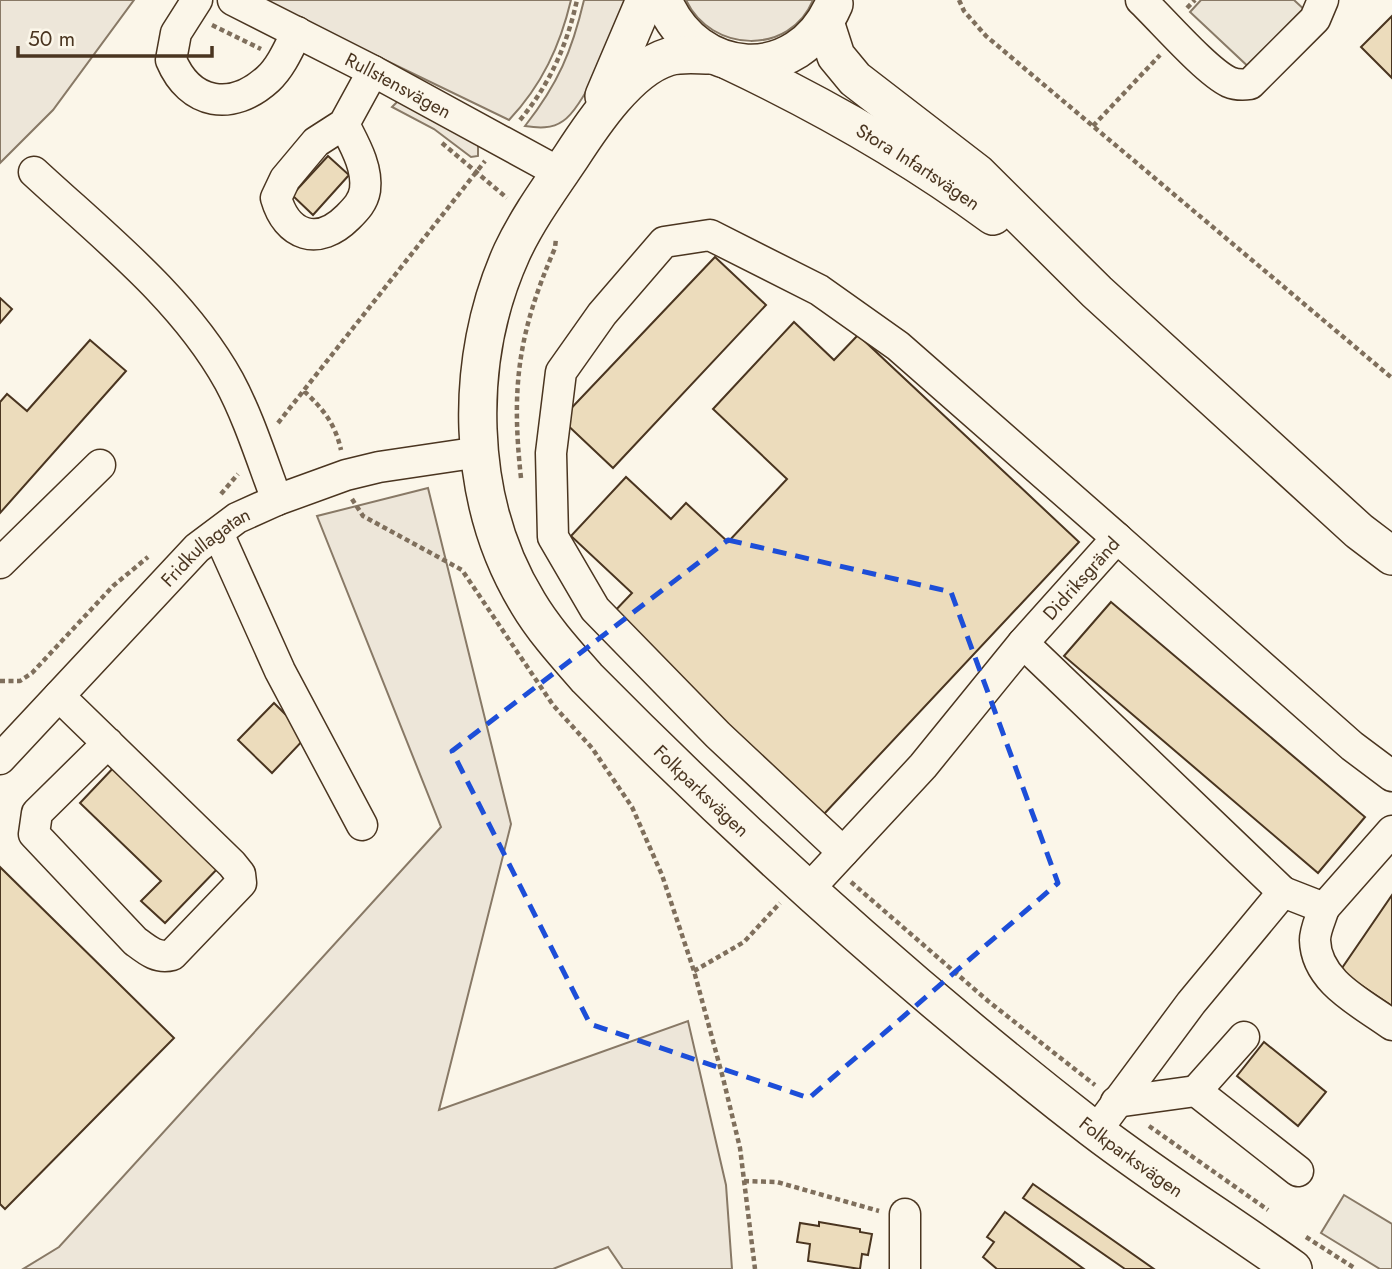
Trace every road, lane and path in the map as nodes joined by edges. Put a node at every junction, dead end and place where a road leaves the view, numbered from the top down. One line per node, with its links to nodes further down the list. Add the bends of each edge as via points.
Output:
1 (233, 0): 11 (street, Rullstensvägen)
2 (577, 0): 20 (path, via 561,55 546,85)
3 (645, 0): 18 (main road, Folkparksvägen)
4 (663, 0): 13 (main road, via 680,32)
5 (959, 0): 17 (path, via 986,36)
6 (1141, 0): 12 (street)
7 (1195, 0): 12 (path, via 1182,13 1192,23)
8 (1323, 0): 12 (street, via 1315,19 1250,84 1228,82)
9 (193, 7): 14 (path); 14 (street, via 176,33 171,60 187,86 204,99 225,100 254,89)
10 (830, 11): 13 (main road, Folkparksvägen, via 814,36 783,57 747,64); 24 (main road, Stora Infartsvägen, via 836,56 855,79 977,173)
11 (297, 33): 14 (street); 15 (street, Rullstensvägen)
12 (1179, 36): 17 (path)
13 (720, 58): 18 (main road, Folkparksvägen, via 672,55 639,71); 24 (main road, Stora Infartsvägen, via 880,139)
14 (283, 60)
15 (373, 71): 16 (street); 20 (street, Rullstensvägen)
16 (344, 124)
17 (1093, 126): 25 (path)
18 (587, 132): 22 (main road, Folkparksvägen)
19 (436, 138): 23 (path)
20 (503, 140): 22 (street, Rullstensvägen)
21 (34, 172): 31 (street, via 144,274 200,338 229,382)
22 (560, 173): 23 (main road, Folkparksvägen)
23 (530, 217): 27 (main road, Folkparksvägen, via 496,291 484,345 478,394); 30 (path, via 554,231 556,239 527,319 520,355 516,399)
24 (1097, 292): 34 (main road, Stora Infartsvägen)
25 (1392, 378)
26 (304, 391): 29 (path, via 337,429)
27 (480, 452): 29 (street, Fridkullagatan); 44 (main road, Folkparksvägen, via 487,499 503,550 528,603 557,644 667,759)
28 (100, 465): 35 (street)
29 (346, 475): 31 (street, Fridkullagatan); 47 (path, via 363,516 462,570 553,705 611,773 632,807 662,875)
30 (522, 485)
31 (277, 500): 32 (street, Fridkullagatan, via 237,518)
32 (218, 533): 37 (street, Fridkullagatan, via 197,548); 41 (street, via 280,671)
33 (1117, 538): 36 (street, Didriksgränd); 40 (street, Didriksgränd); 43 (street, via 898,346 819,290 710,235 664,242 602,314 561,372 551,453 553,537 596,609)
34 (1392, 556)
35 (0, 563)
36 (1023, 643): 43 (street, Didriksgränd, via 923,766); 45 (street)
37 (59, 696): 38 (street); 39 (street, Fridkullagatan)
38 (108, 743): 38 (street, via 240,874 241,883 172,955 163,957 135,941 34,834 37,813)
39 (4, 748)
40 (1392, 776)
41 (362, 825)
42 (1392, 831): 46 (street)
43 (837, 858): 44 (street, Didriksgränd); 51 (path)
44 (807, 891): 47 (path, via 776,904 744,942); 51 (main road, Folkparksvägen, via 982,1041)
45 (1283, 892): 46 (street); 51 (street)
46 (1324, 908): 48 (street, via 1315,938 1319,961 1330,980)
47 (694, 971): 53 (path, via 740,1148)
48 (1392, 1025)
49 (1244, 1037): 50 (street)
50 (1196, 1091): 51 (street); 52 (street)
51 (1106, 1116): 55 (path); 59 (main road, Folkparksvägen)
52 (1298, 1171)
53 (744, 1181): 54 (path, via 777,1182 886,1213); 57 (path)
54 (905, 1214): 58 (street)
55 (1277, 1217)
56 (1298, 1232): 60 (path)
57 (755, 1269)
58 (905, 1269)
59 (1293, 1269)
60 (1356, 1269)

